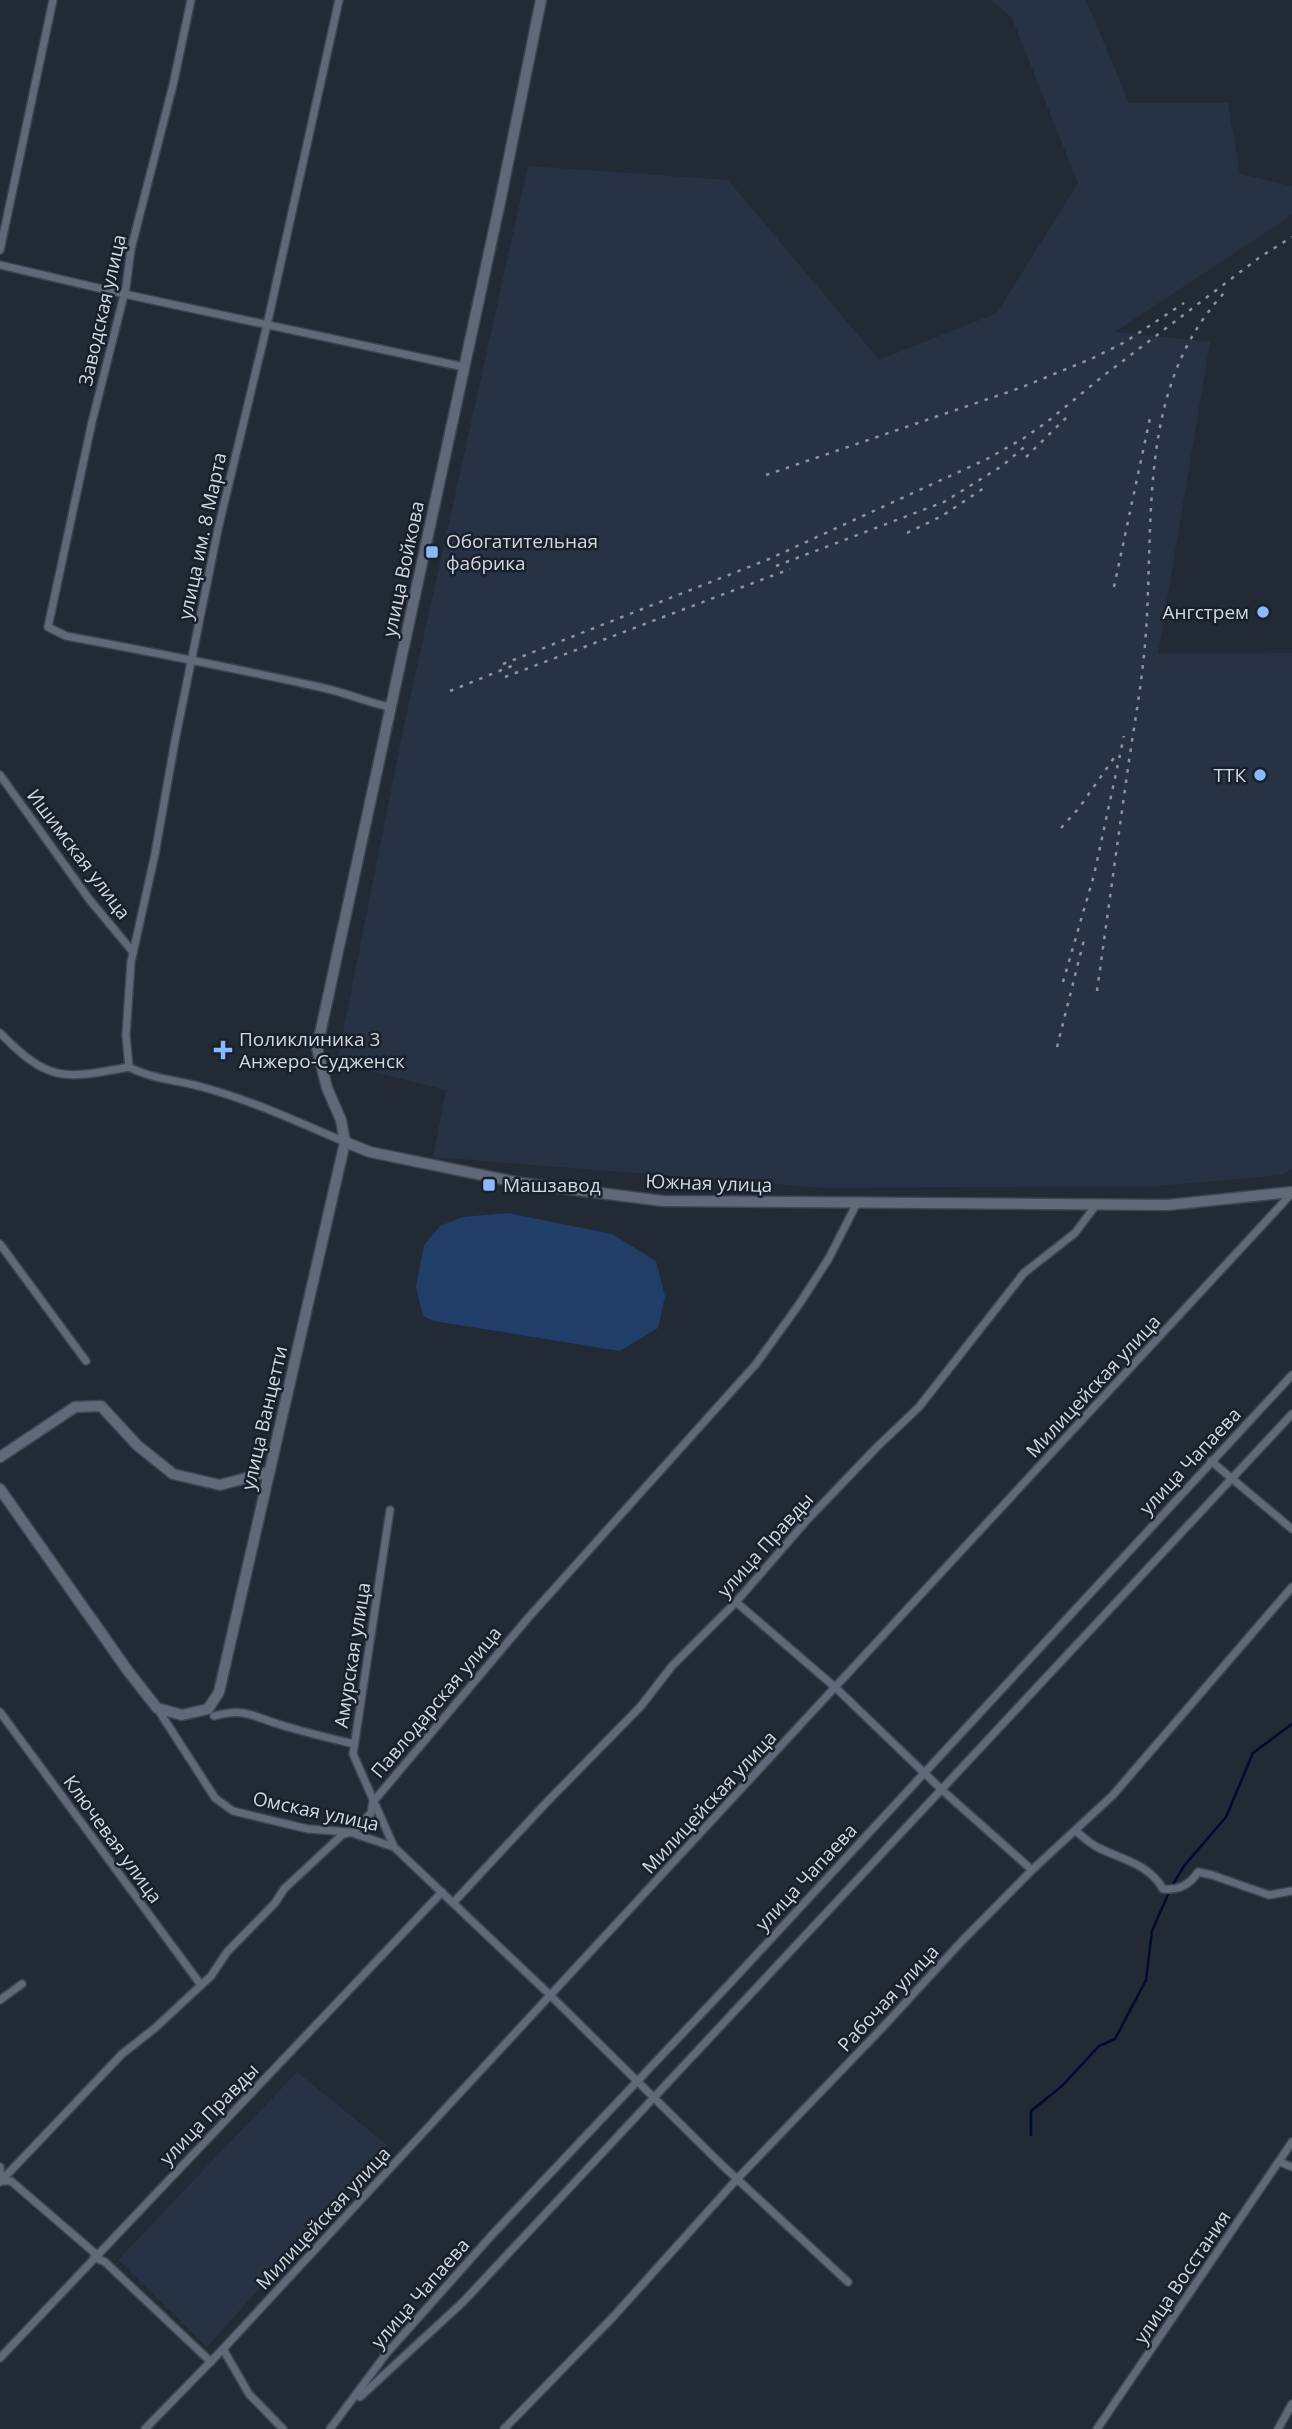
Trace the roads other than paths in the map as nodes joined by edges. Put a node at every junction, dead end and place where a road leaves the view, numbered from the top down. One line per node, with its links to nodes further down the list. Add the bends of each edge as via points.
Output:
1 (53, 0): 5 (street)
2 (191, 0): 7 (street, Заводская улица)
3 (339, 0): 8 (street, улица им. 8 Марта)
4 (541, 0): 9 (street, улица Войкова)
5 (0, 250)
6 (0, 265): 7 (street)
7 (124, 294): 8 (street); 10 (street, Заводская улица, via 48,627 66,636)
8 (267, 325): 9 (street); 10 (street, улица им. 8 Марта)
9 (464, 367): 11 (street, улица Войкова)
10 (191, 661): 11 (street, via 338,691); 13 (street, улица им. 8 Марта)
11 (391, 707): 16 (street, улица Войкова, via 317,1048)
12 (0, 775): 13 (street, Ишимская улица, via 89,900)
13 (133, 952): 15 (street, улица им. 8 Марта, via 125,1035)
14 (0, 1033): 15 (street, via 50,1073 78,1076)
15 (129, 1067): 16 (street, Южная улица, via 245,1101)
16 (345, 1142): 18 (street, Южная улица, via 370,1152 522,1183 663,1202); 26 (street, улица Ванцетти)
17 (1292, 1193): 19 (street, Южная улица, via 1168,1205); 33 (street, Милицейская улица)
18 (857, 1203): 19 (street, Южная улица); 40 (street, Павлодарская улица, via 829,1258 756,1364 528,1618)
19 (1096, 1205): 32 (street, улица Правды, via 1075,1233 1024,1273 919,1408 834,1492)
20 (0, 1244): 21 (street)
21 (86, 1361)
22 (1292, 1375): 25 (street, улица Чапаева)
23 (1292, 1414): 27 (street, улица Чапаева)
24 (0, 1457): 26 (street, via 75,1407 101,1406 137,1446 173,1474 220,1485)
25 (1211, 1461): 27 (street); 38 (street, улица Чапаева)
26 (269, 1472): 34 (street, улица Ванцетти, via 219,1692 208,1709 182,1715)
27 (1232, 1478): 30 (street); 39 (street, улица Чапаева)
28 (0, 1489): 34 (street, Омская улица)
29 (390, 1510): 37 (street, Амурская улица)
30 (1292, 1529)
31 (1292, 1587): 41 (street, Рабочая улица)
32 (736, 1602): 33 (street); 47 (street, улица Правды)
33 (836, 1688): 38 (street); 50 (street, Милицейская улица)
34 (157, 1708): 42 (street, Омская улица, via 215,1798 233,1811 308,1829)
35 (0, 1712): 49 (street, Ключевая улица)
36 (214, 1716): 37 (street, via 255,1714)
37 (354, 1744): 40 (street, Амурская улица, via 353,1754)
38 (923, 1772): 39 (street); 52 (street, улица Чапаева)
39 (942, 1790): 44 (street); 53 (street, улица Чапаева)
40 (373, 1802): 42 (street, Павлодарская улица, via 371,1813); 43 (street, Амурская улица)
41 (1076, 1831): 44 (street, Рабочая улица); 45 (street, via 1156,1877 1163,1889 1175,1890 1192,1882 1198,1872 1269,1895)
42 (349, 1832): 43 (street, Омская улица); 49 (street, Павлодарская улица, via 284,1889)
43 (394, 1847): 46 (street)
44 (1032, 1870): 58 (street, Рабочая улица)
45 (1291, 1891)
46 (442, 1892): 47 (street); 60 (street, улица Правды)
47 (453, 1903): 50 (street)
48 (22, 1984): 51 (street)
49 (201, 1986): 59 (street, Павлодарская улица, via 122,2054)
50 (551, 1996): 52 (street); 62 (street, Милицейская улица)
51 (0, 2000)
52 (638, 2081): 53 (street); 66 (street, улица Чапаева, via 386,2354)
53 (654, 2098): 58 (street); 66 (street, улица Чапаева, via 463,2302)
54 (1292, 2142): 55 (street, улица Восстания)
55 (1280, 2162): 57 (street); 71 (street, улица Восстания)
56 (0, 2167): 59 (street)
57 (1292, 2167)
58 (737, 2179): 61 (street); 70 (street, Рабочая улица)
59 (0, 2182): 60 (street, via 11,2181)
60 (95, 2256): 63 (street, улица Правды); 64 (street)
61 (848, 2282)
62 (223, 2349): 64 (street, Милицейская улица); 68 (street, via 249,2394)
63 (0, 2358)
64 (211, 2362): 67 (street, Милицейская улица)
65 (1292, 2404): 72 (street)
66 (349, 2407): 69 (street, улица Чапаева)
67 (145, 2429)
68 (283, 2429)
69 (330, 2429)
70 (504, 2429)
71 (1097, 2429)
72 (1278, 2429)

